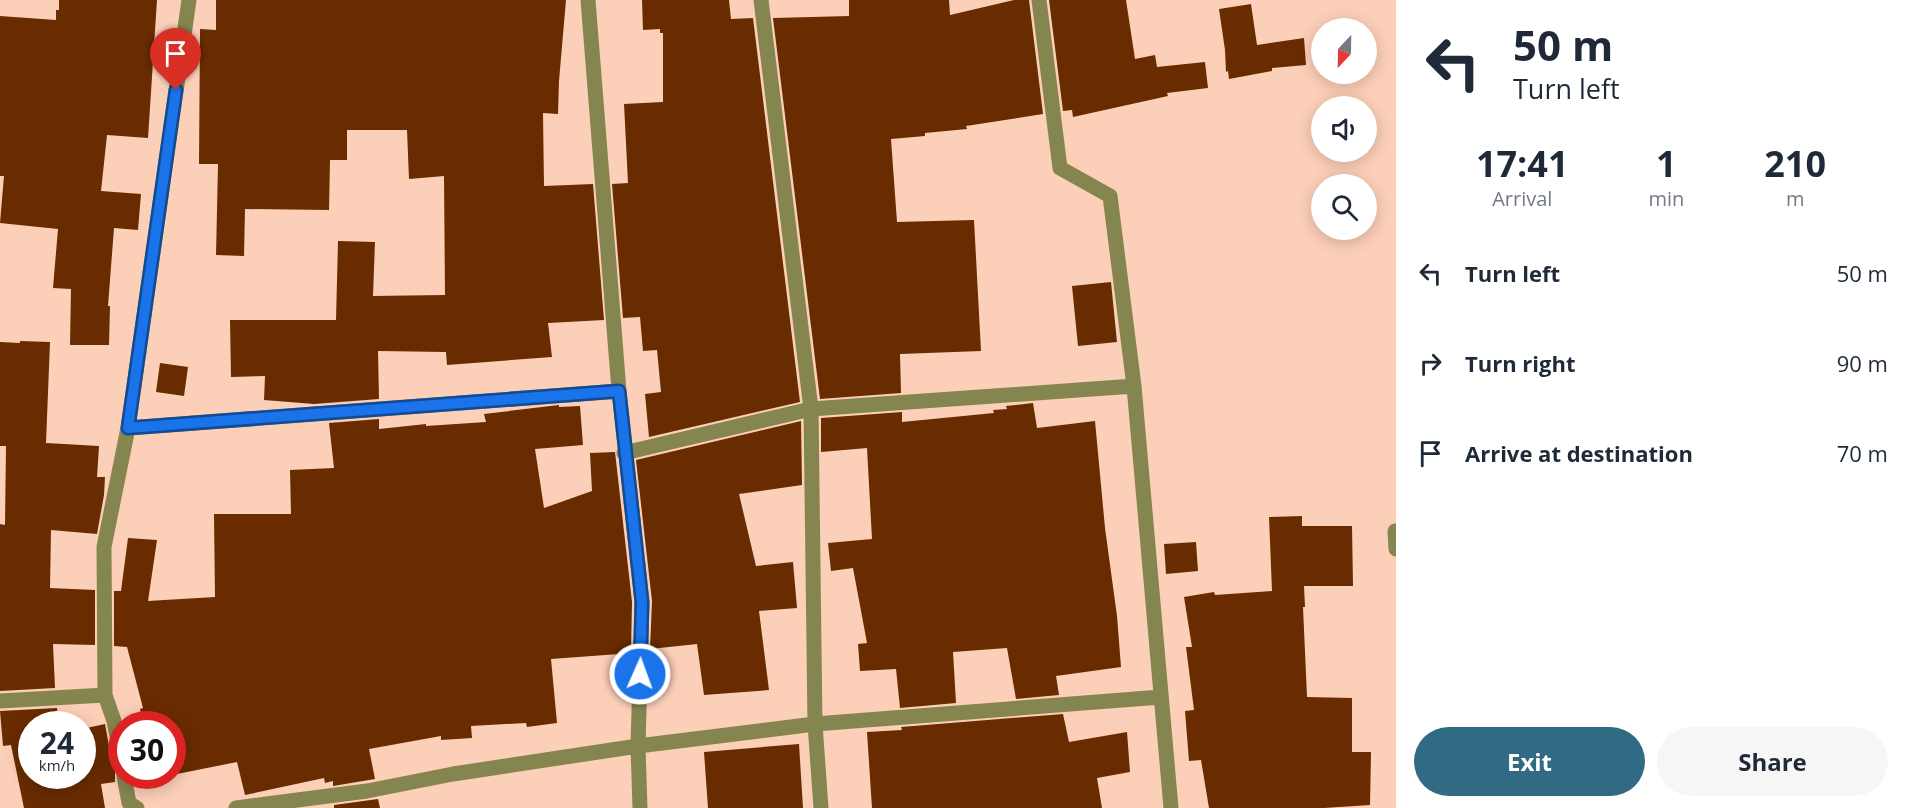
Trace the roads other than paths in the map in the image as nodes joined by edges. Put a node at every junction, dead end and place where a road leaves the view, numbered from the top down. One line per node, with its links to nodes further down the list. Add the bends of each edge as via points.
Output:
1 (189, 0): 8 (street)
2 (588, 0): 6 (street)
3 (760, 0): 7 (street)
4 (1039, 0): 5 (street, via 1060,168 1110,196)
5 (1134, 386): 7 (street); 13 (street)
6 (619, 391): 8 (street); 9 (street)
7 (811, 409): 9 (street); 16 (street)
8 (128, 428): 12 (street, via 104,547)
9 (624, 453): 17 (street, via 642,602)
10 (1395, 531): 11 (street)
11 (1396, 549)
12 (105, 695): 14 (street); 15 (street)
13 (1161, 697): 16 (street); 25 (street)
14 (0, 701)
15 (111, 711)
16 (815, 724): 17 (street); 24 (street)
17 (638, 746): 19 (street, via 453,774); 23 (street)
18 (126, 789): 20 (street, via 129,803)
19 (367, 792): 21 (street); 22 (street)
20 (137, 808)
21 (236, 808)
22 (367, 808)
23 (640, 808)
24 (822, 808)
25 (1171, 808)

